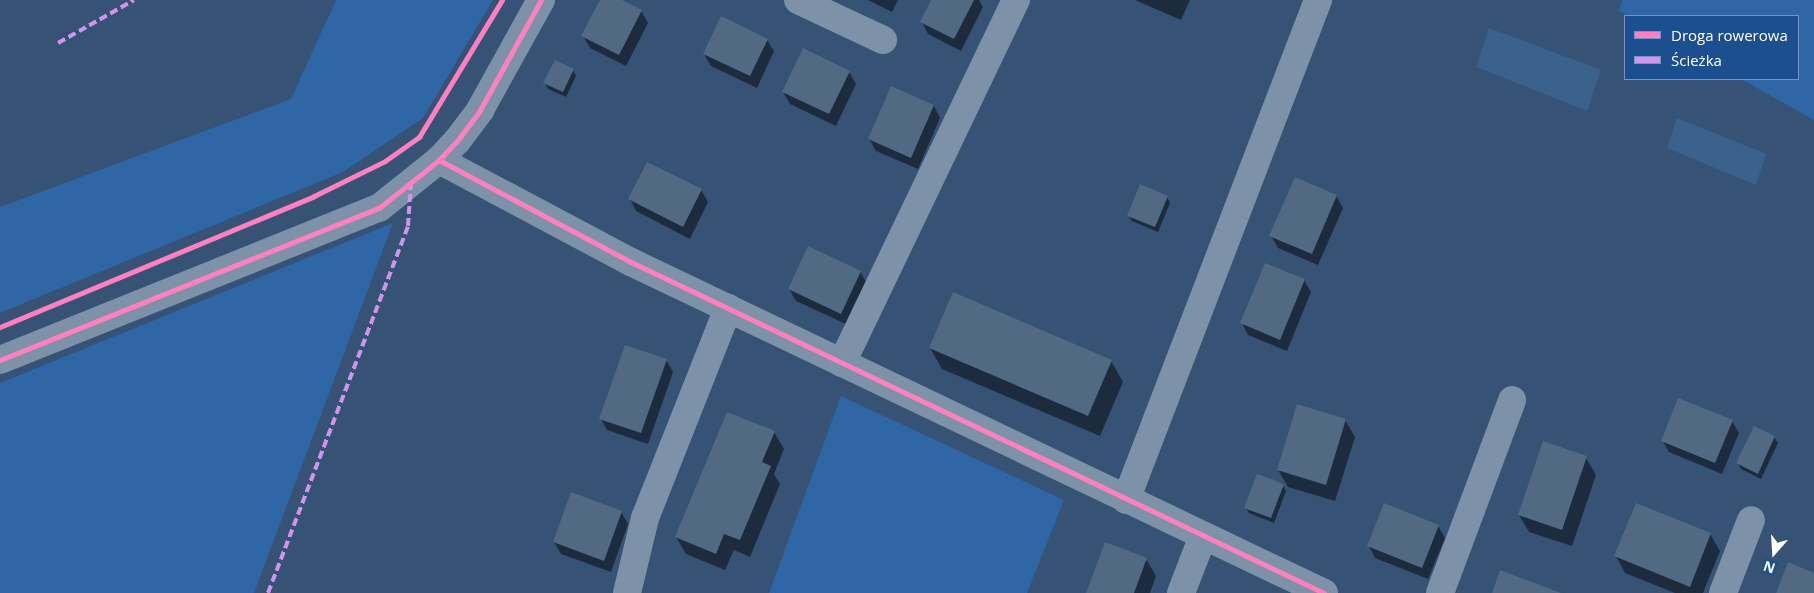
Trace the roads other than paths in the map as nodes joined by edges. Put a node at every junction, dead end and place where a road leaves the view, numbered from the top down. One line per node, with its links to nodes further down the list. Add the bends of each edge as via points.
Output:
1 (541, 0): 6 (street, via 480,110)
2 (798, 0): 5 (street)
3 (1016, 0): 9 (street)
4 (1318, 0): 11 (street)
5 (883, 40)
6 (439, 160): 7 (street, via 631,262); 8 (street, via 379,208)
7 (728, 308): 9 (street); 14 (street, via 645,518)
8 (0, 360)
9 (842, 363): 11 (street)
10 (1512, 400): 17 (street)
11 (1126, 500): 13 (street)
12 (1751, 520): 18 (street)
13 (1203, 536): 15 (street); 16 (street)
14 (627, 593)
15 (1181, 593)
16 (1324, 593)
17 (1440, 593)
18 (1723, 593)

